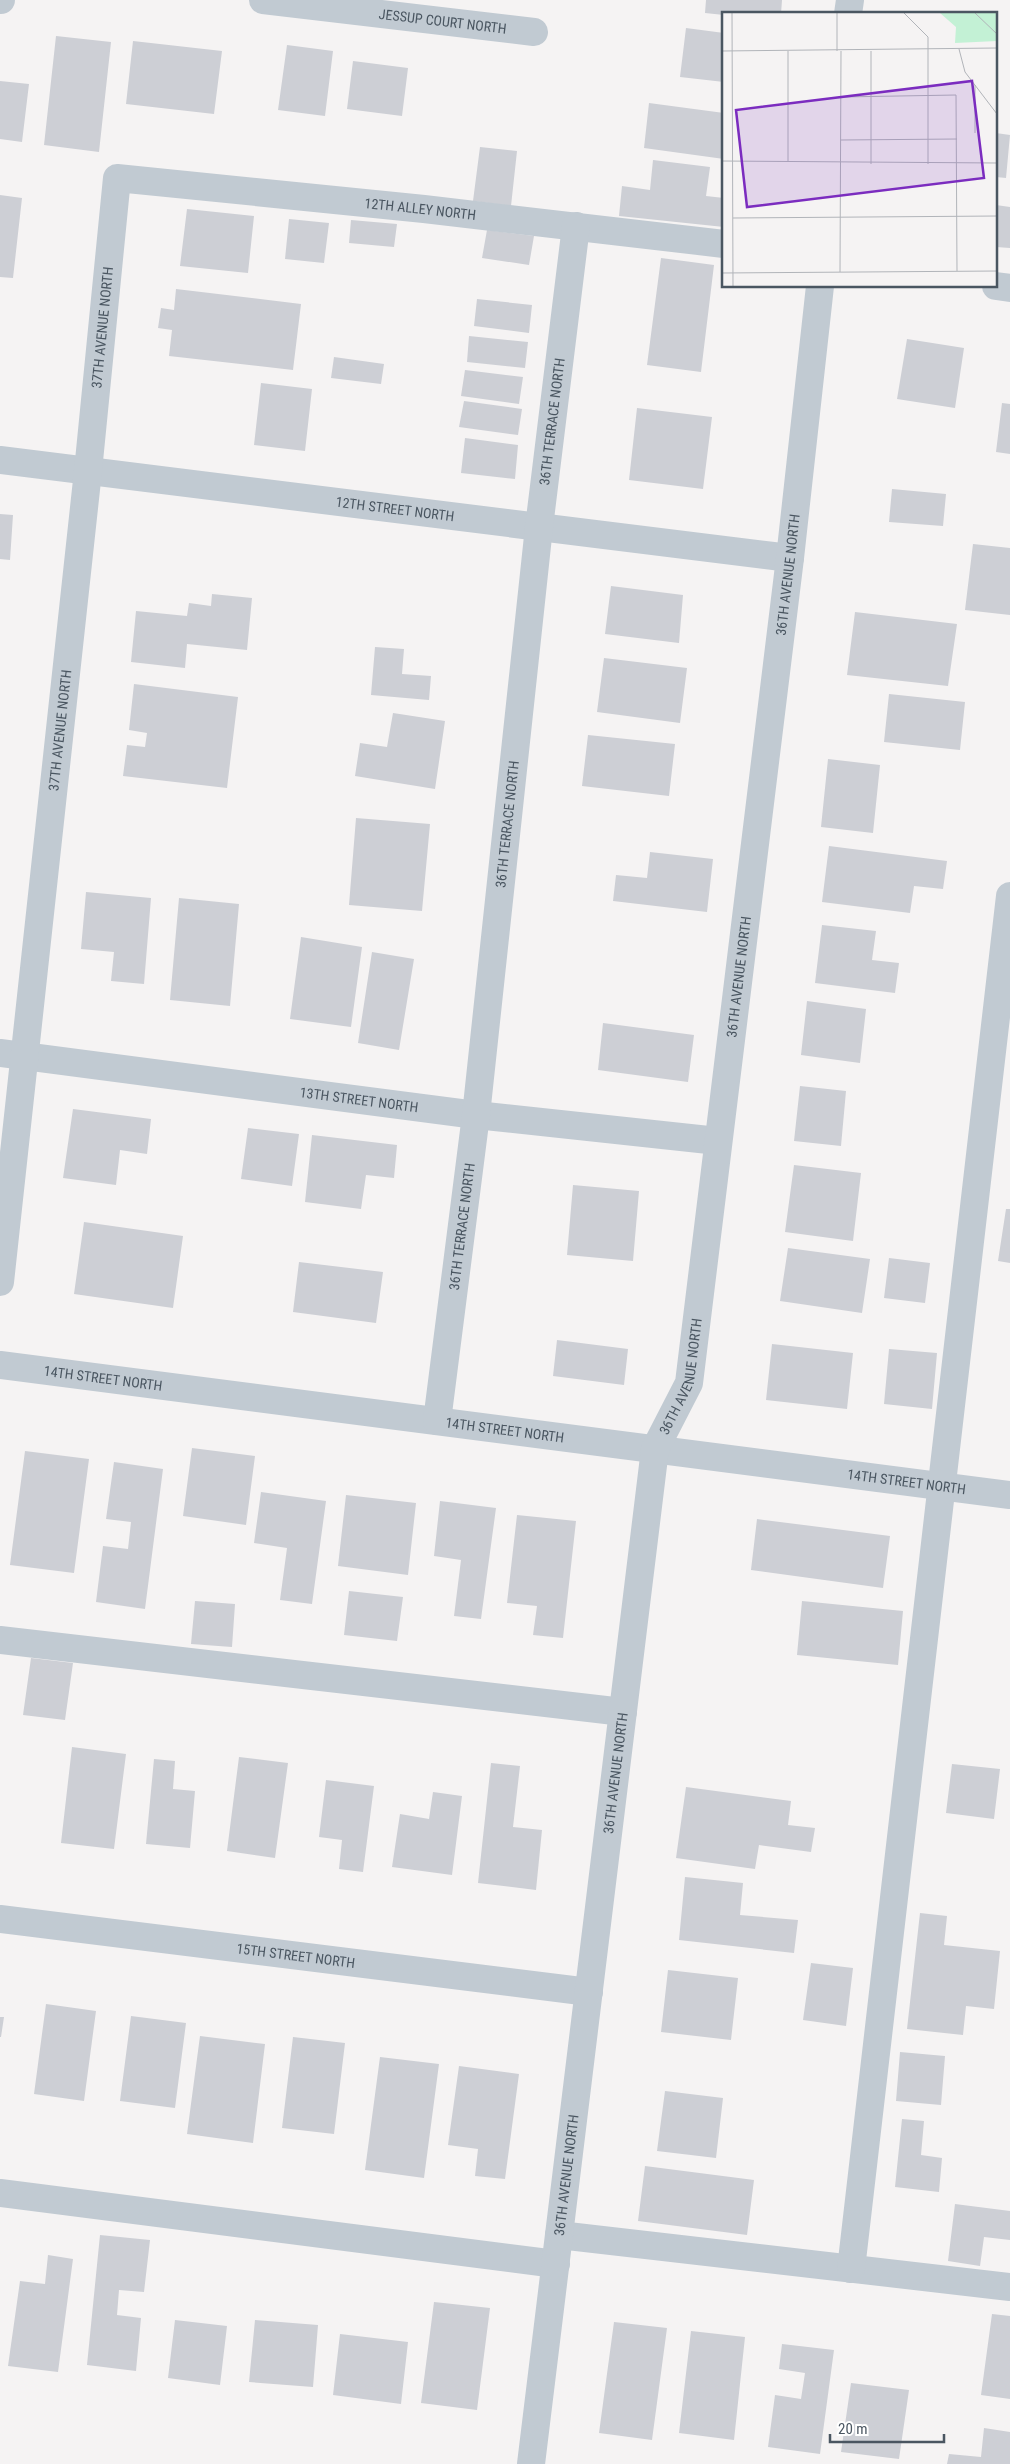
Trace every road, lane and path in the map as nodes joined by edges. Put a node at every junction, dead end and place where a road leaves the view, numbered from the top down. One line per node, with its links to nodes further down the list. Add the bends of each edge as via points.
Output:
1 (263, 0): 2 (street, JESSUP COURT NORTH)
2 (534, 32)
3 (117, 178): 4 (street, 12TH ALLEY NORTH); 8 (street, 37TH AVENUE NORTH)
4 (576, 226): 5 (street, 12TH ALLEY NORTH); 9 (street, 36TH TERRACE NORTH)
5 (722, 244)
6 (820, 288): 10 (street, 36TH AVENUE NORTH)
7 (0, 460): 8 (street, 12TH STREET NORTH)
8 (88, 471): 9 (street, 12TH STREET NORTH); 12 (street, 37TH AVENUE NORTH)
9 (539, 527): 10 (street, 12TH STREET NORTH); 13 (street, 36TH TERRACE NORTH)
10 (790, 558): 14 (street, 36TH AVENUE NORTH)
11 (1010, 896): 19 (street)
12 (12, 1054): 13 (street, 13TH STREET NORTH); 15 (street, 37TH AVENUE NORTH)
13 (476, 1115): 14 (street, 13TH STREET NORTH); 17 (street, 36TH TERRACE NORTH)
14 (718, 1141): 18 (street, 36TH AVENUE NORTH, via 690,1383)
15 (0, 1282)
16 (0, 1365): 17 (street, 14TH STREET NORTH)
17 (437, 1421): 18 (street, 14TH STREET NORTH)
18 (655, 1449): 19 (street, 14TH STREET NORTH); 22 (street, 36TH AVENUE NORTH)
19 (940, 1486): 20 (street, 14TH STREET NORTH); 28 (street)
20 (1010, 1495)
21 (0, 1640): 22 (street)
22 (623, 1712): 24 (street, 36TH AVENUE NORTH)
23 (0, 1919): 24 (street, 15TH STREET NORTH)
24 (589, 1992): 26 (street, 36TH AVENUE NORTH)
25 (0, 2193): 27 (street)
26 (560, 2234): 27 (street, 36TH AVENUE NORTH); 28 (street)
27 (556, 2264): 30 (street, 36TH AVENUE NORTH)
28 (851, 2269): 29 (street)
29 (1010, 2287)
30 (531, 2464)

